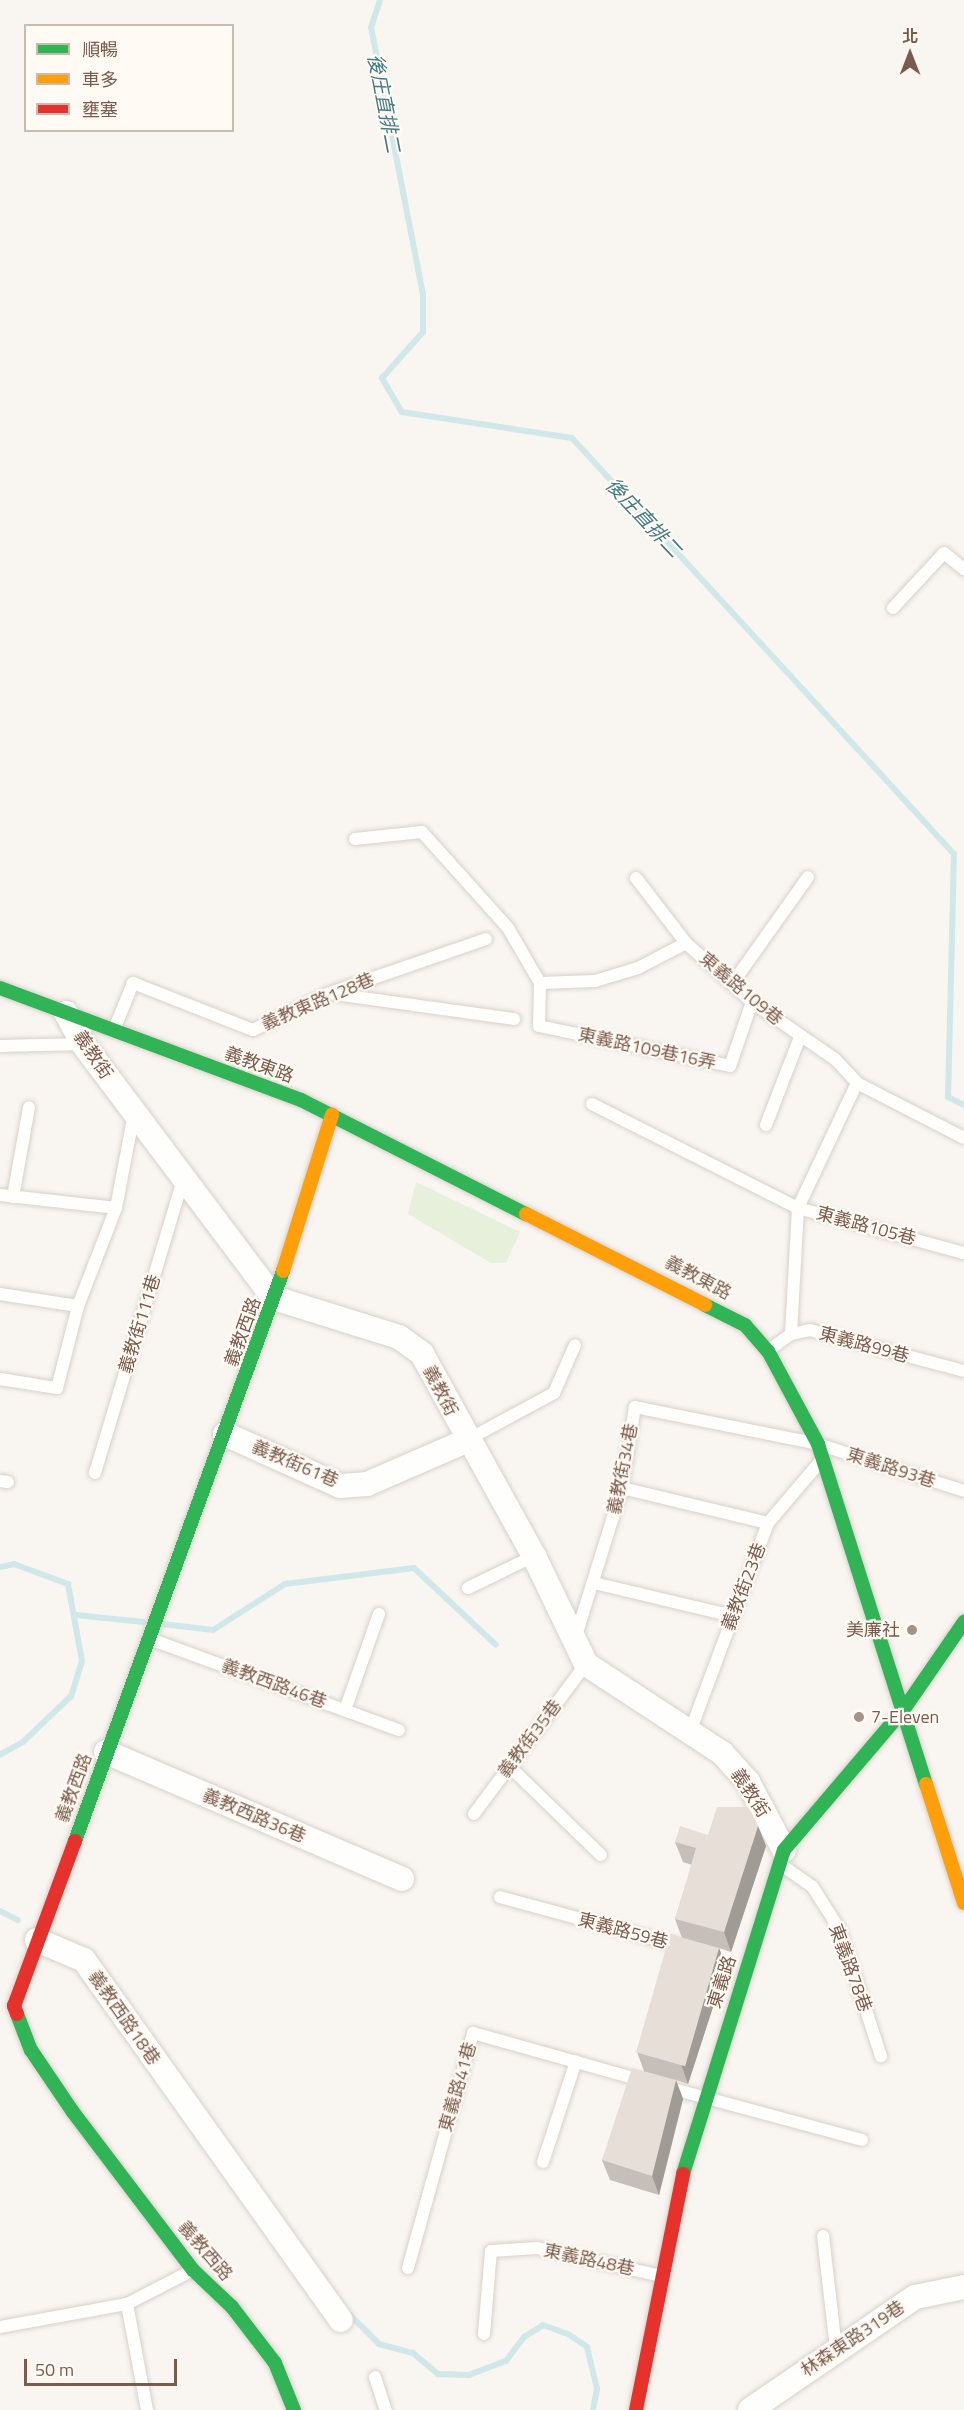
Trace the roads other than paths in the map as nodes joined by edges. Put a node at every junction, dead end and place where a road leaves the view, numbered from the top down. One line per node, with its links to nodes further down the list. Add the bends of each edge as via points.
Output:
1 (964, 569): 2 (lane, via 944,553)
2 (893, 608)
3 (355, 839): 8 (lane, via 422,832 508,928)
4 (808, 877): 9 (lane)
5 (636, 878): 7 (lane)
6 (486, 939): 11 (lane, 義教東路128巷)
7 (686, 943): 8 (lane, 東義路109巷, via 638,968 595,981); 9 (lane, 東義路109巷)
8 (540, 983): 12 (lane, 東義路109巷16弄, via 539,1026 730,1066)
9 (732, 984): 12 (lane, 東義路109巷)
10 (0, 988): 13 (street, 義教街)
11 (330, 993): 14 (lane); 15 (lane, 義教東路128巷, via 253,1030 133,983)
12 (752, 1002): 16 (lane, 東義路109巷)
13 (66, 1013): 15 (street, 義教東路); 17 (street, 義教街)
14 (514, 1019)
15 (114, 1031): 23 (street, 義教東路)
16 (800, 1037): 19 (lane, 東義路109巷, via 835,1059); 24 (lane)
17 (83, 1044): 18 (lane); 22 (street, 義教街)
18 (0, 1046)
19 (857, 1083): 25 (lane, 東義路109巷); 29 (lane, 東義路105巷)
20 (592, 1104): 29 (lane)
21 (29, 1107): 27 (lane)
22 (134, 1113): 26 (street, 義教街); 28 (lane)
23 (332, 1115): 32 (street, 義教西路); 36 (street, 義教東路, via 714,1304 745,1324)
24 (766, 1125)
25 (964, 1138)
26 (184, 1175): 32 (street, 義教街); 43 (lane, 義教街111巷)
27 (6, 1196): 28 (lane)
28 (116, 1208): 33 (lane)
29 (798, 1208): 30 (lane, 東義路105巷); 34 (lane)
30 (964, 1252)
31 (0, 1294): 33 (lane)
32 (274, 1298): 39 (street, 義教西路); 40 (street, 義教街, via 399,1337 422,1354)
33 (78, 1306): 38 (lane, via 57,1388)
34 (791, 1334): 36 (lane, 東義路99巷); 37 (lane, 東義路99巷, via 810,1330)
35 (575, 1345): 40 (lane, via 554,1393)
36 (768, 1351): 41 (street, 義教東路)
37 (964, 1371)
38 (0, 1379)
39 (225, 1434): 40 (street, 義教街61巷, via 340,1486 367,1484); 53 (street, 義教西路)
40 (466, 1441): 47 (street, 義教街)
41 (818, 1444): 42 (street, 義教東路); 44 (lane, 義教街34巷, via 635,1407); 45 (lane, 東義路93巷)
42 (823, 1458): 46 (lane, 義教街23巷); 56 (street, 義教東路)
43 (95, 1473)
44 (622, 1488): 46 (lane); 48 (lane, 義教街34巷)
45 (964, 1491)
46 (768, 1522): 51 (lane, 義教街23巷)
47 (534, 1556): 49 (lane); 54 (street, 義教街)
48 (594, 1583): 51 (lane); 54 (lane, 義教街34巷)
49 (468, 1588)
50 (379, 1614): 57 (lane)
51 (732, 1616): 59 (lane, 義教街23巷)
52 (964, 1622): 56 (street, 東義路)
53 (149, 1638): 57 (lane, 義教西路46巷); 60 (street, 義教西路)
54 (574, 1640): 55 (street, 義教街)
55 (586, 1664): 59 (street, 義教街); 61 (lane, 義教街35巷)
56 (904, 1709): 64 (street, 東義路); 67 (street, 義教東路)
57 (345, 1710): 58 (lane, 義教西路46巷)
58 (399, 1730)
59 (691, 1730): 64 (street, 義教街, via 748,1782)
60 (106, 1752): 65 (street, 義教西路36巷); 68 (street, 義教西路)
61 (509, 1766): 62 (lane, 義教街35巷); 63 (lane)
62 (474, 1814)
63 (601, 1855)
64 (782, 1857): 72 (lane, 東義路78巷, via 812,1886 840,1930); 74 (street, 東義路, via 742,1963)
65 (402, 1879)
66 (500, 1897): 69 (lane, 東義路59巷)
67 (964, 1903)
68 (38, 1940): 70 (street, 義教西路); 83 (street, 義教西路18巷, via 84,1960)
69 (702, 1952)
70 (14, 2006): 71 (lane); 79 (street, 義教西路, via 37,2059)
71 (0, 2014)
72 (881, 2056)
73 (576, 2061): 74 (lane, 東義路41巷); 76 (lane); 78 (lane, 東義路41巷, via 473,2032)
74 (704, 2098): 75 (lane); 80 (street, 東義路, via 688,2146)
75 (862, 2140)
76 (543, 2162)
77 (823, 2236): 86 (lane)
78 (408, 2268)
79 (194, 2270): 82 (lane); 89 (street, 義教西路, via 232,2307 275,2363)
80 (662, 2276): 85 (lane, 東義路48巷, via 537,2248 490,2251); 91 (street, 東義路)
81 (964, 2287): 86 (street, 林森東路319巷, via 915,2297)
82 (127, 2304): 84 (lane); 88 (lane)
83 (341, 2320)
84 (0, 2327)
85 (484, 2334)
86 (837, 2349): 92 (street, 林森東路319巷)
87 (375, 2377): 90 (lane)
88 (147, 2410)
89 (294, 2410)
90 (386, 2410)
91 (636, 2410)
92 (750, 2410)

